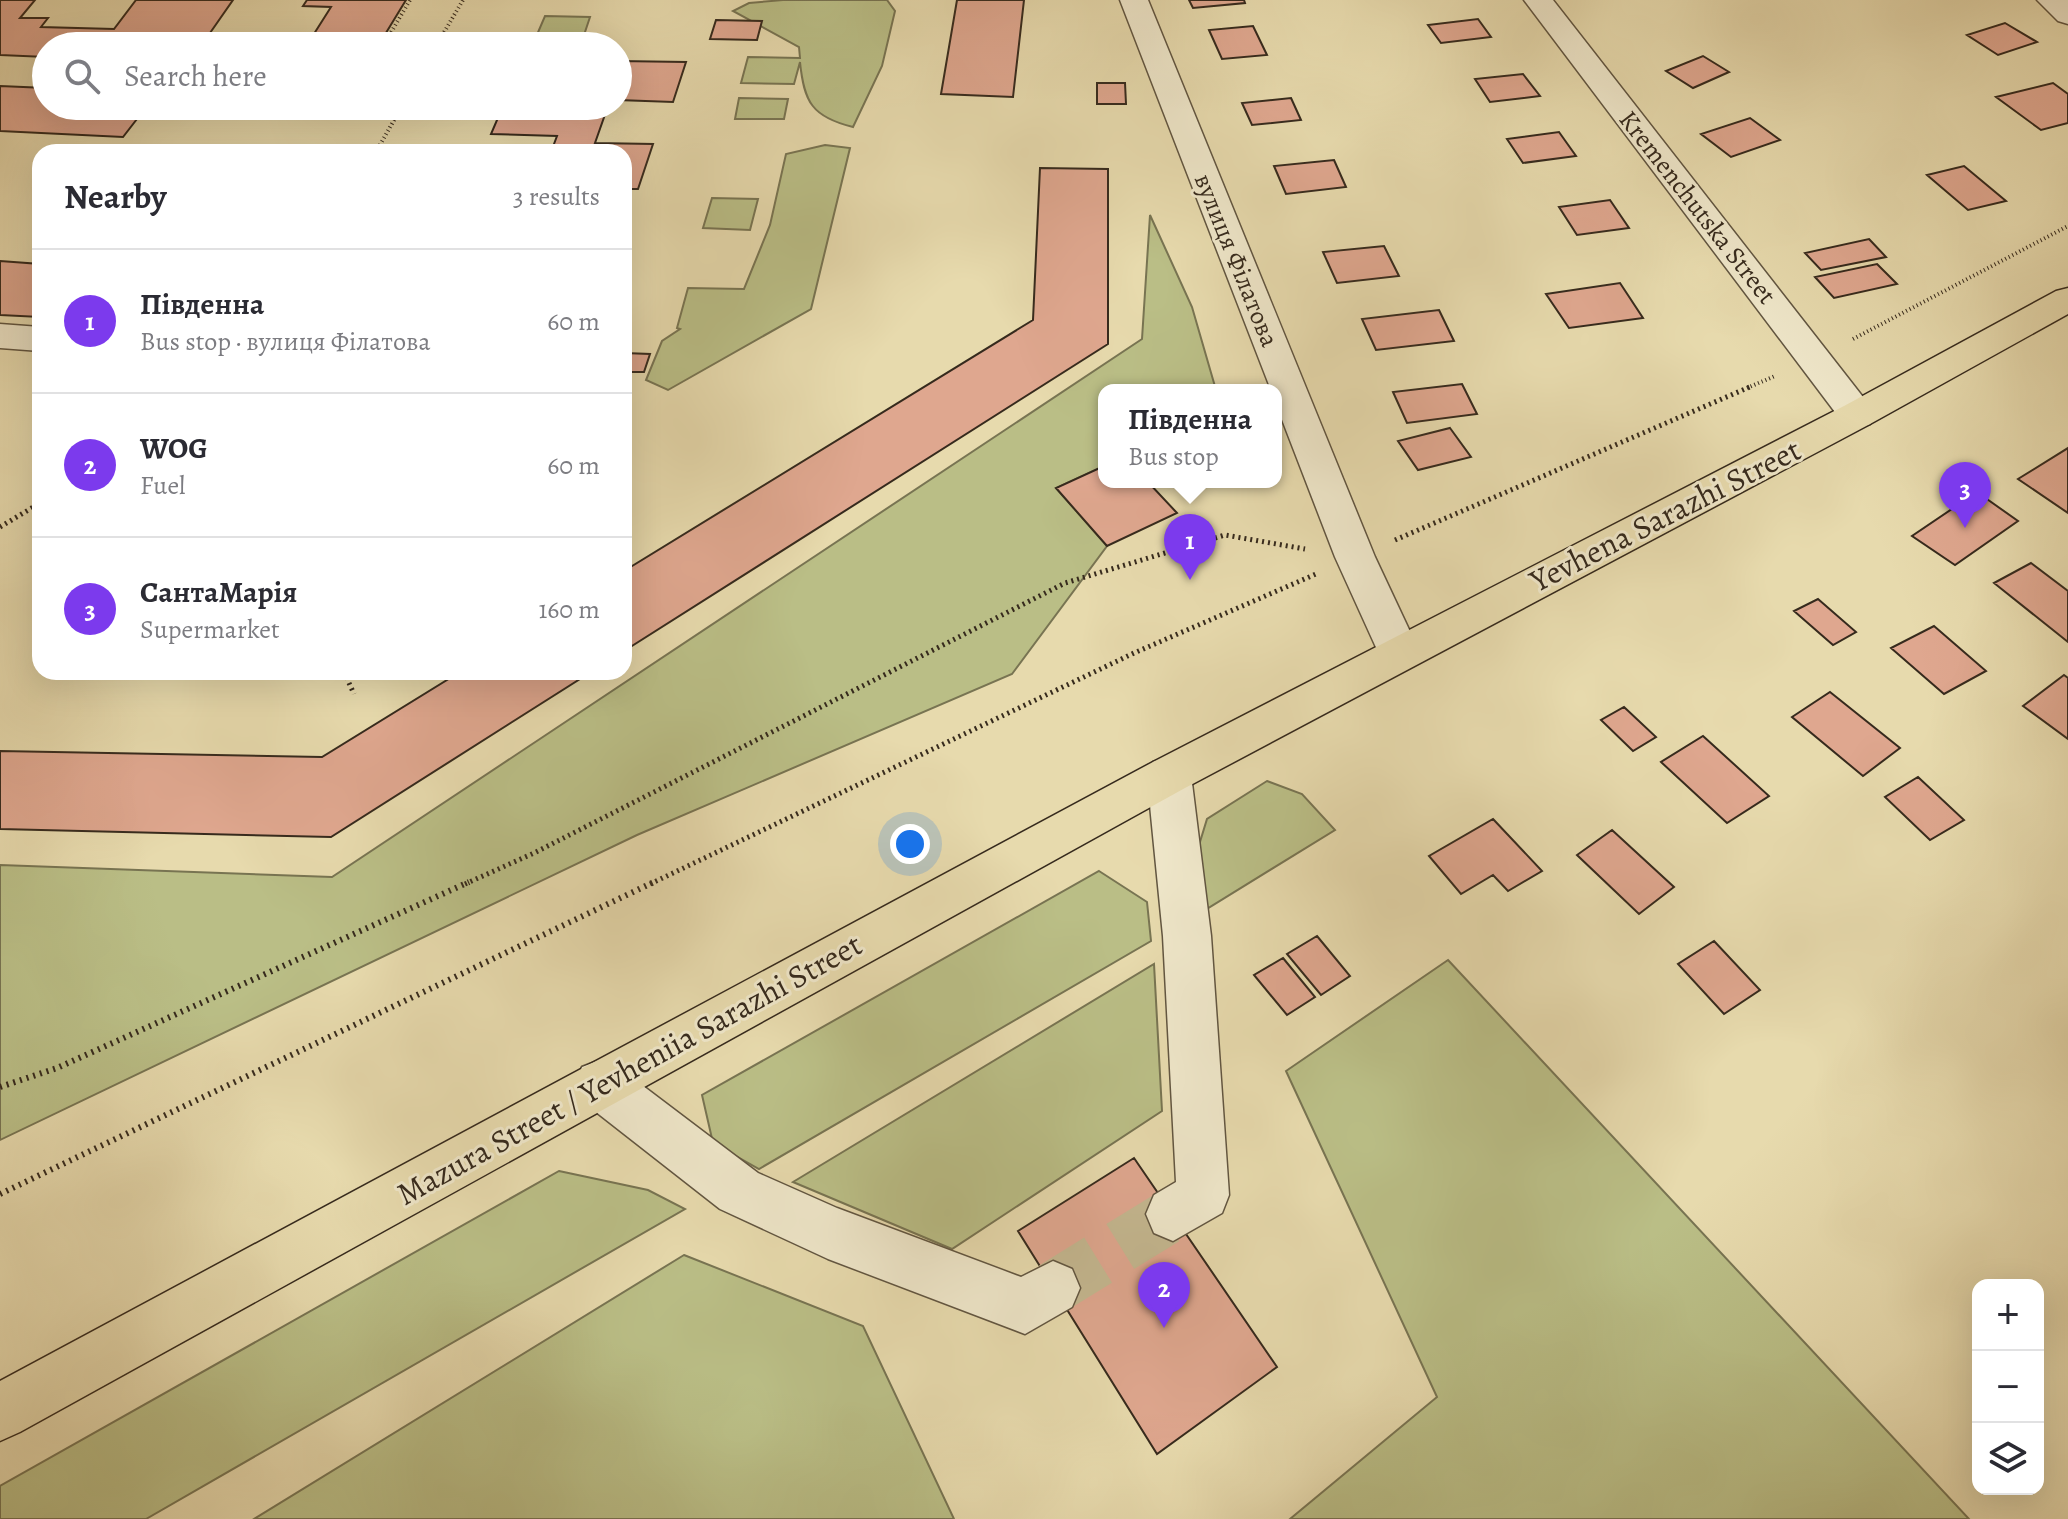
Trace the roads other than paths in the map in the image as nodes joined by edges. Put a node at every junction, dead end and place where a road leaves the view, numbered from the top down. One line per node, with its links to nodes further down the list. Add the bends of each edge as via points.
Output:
1 (1134, 0): 9 (street, вулиця Філатова, via 1355,557)
2 (1538, 0): 8 (street, Kremenchutska Street)
3 (2051, 0): 4 (street)
4 (2068, 15)
5 (2068, 299): 8 (main road, Yevhena Sarazhi Street)
6 (0, 336): 7 (street)
7 (32, 338)
8 (1857, 415): 9 (main road, Yevhena Sarazhi Street)
9 (1399, 653): 10 (main road, Yevhena Sarazhi Street)
10 (1260, 728): 11 (main road, Mazura Street / Yevheniia Sarazhi Street)
11 (1169, 775): 12 (main road, Mazura Street / Yevheniia Sarazhi Street); 13 (street, via 1187,936 1203,1195)
12 (600, 1084): 14 (street, via 739,1191 828,1232 1025,1306); 15 (main road, Mazura Street / Yevheniia Sarazhi Street)
13 (1173, 1214)
14 (1053, 1288)
15 (0, 1412)

